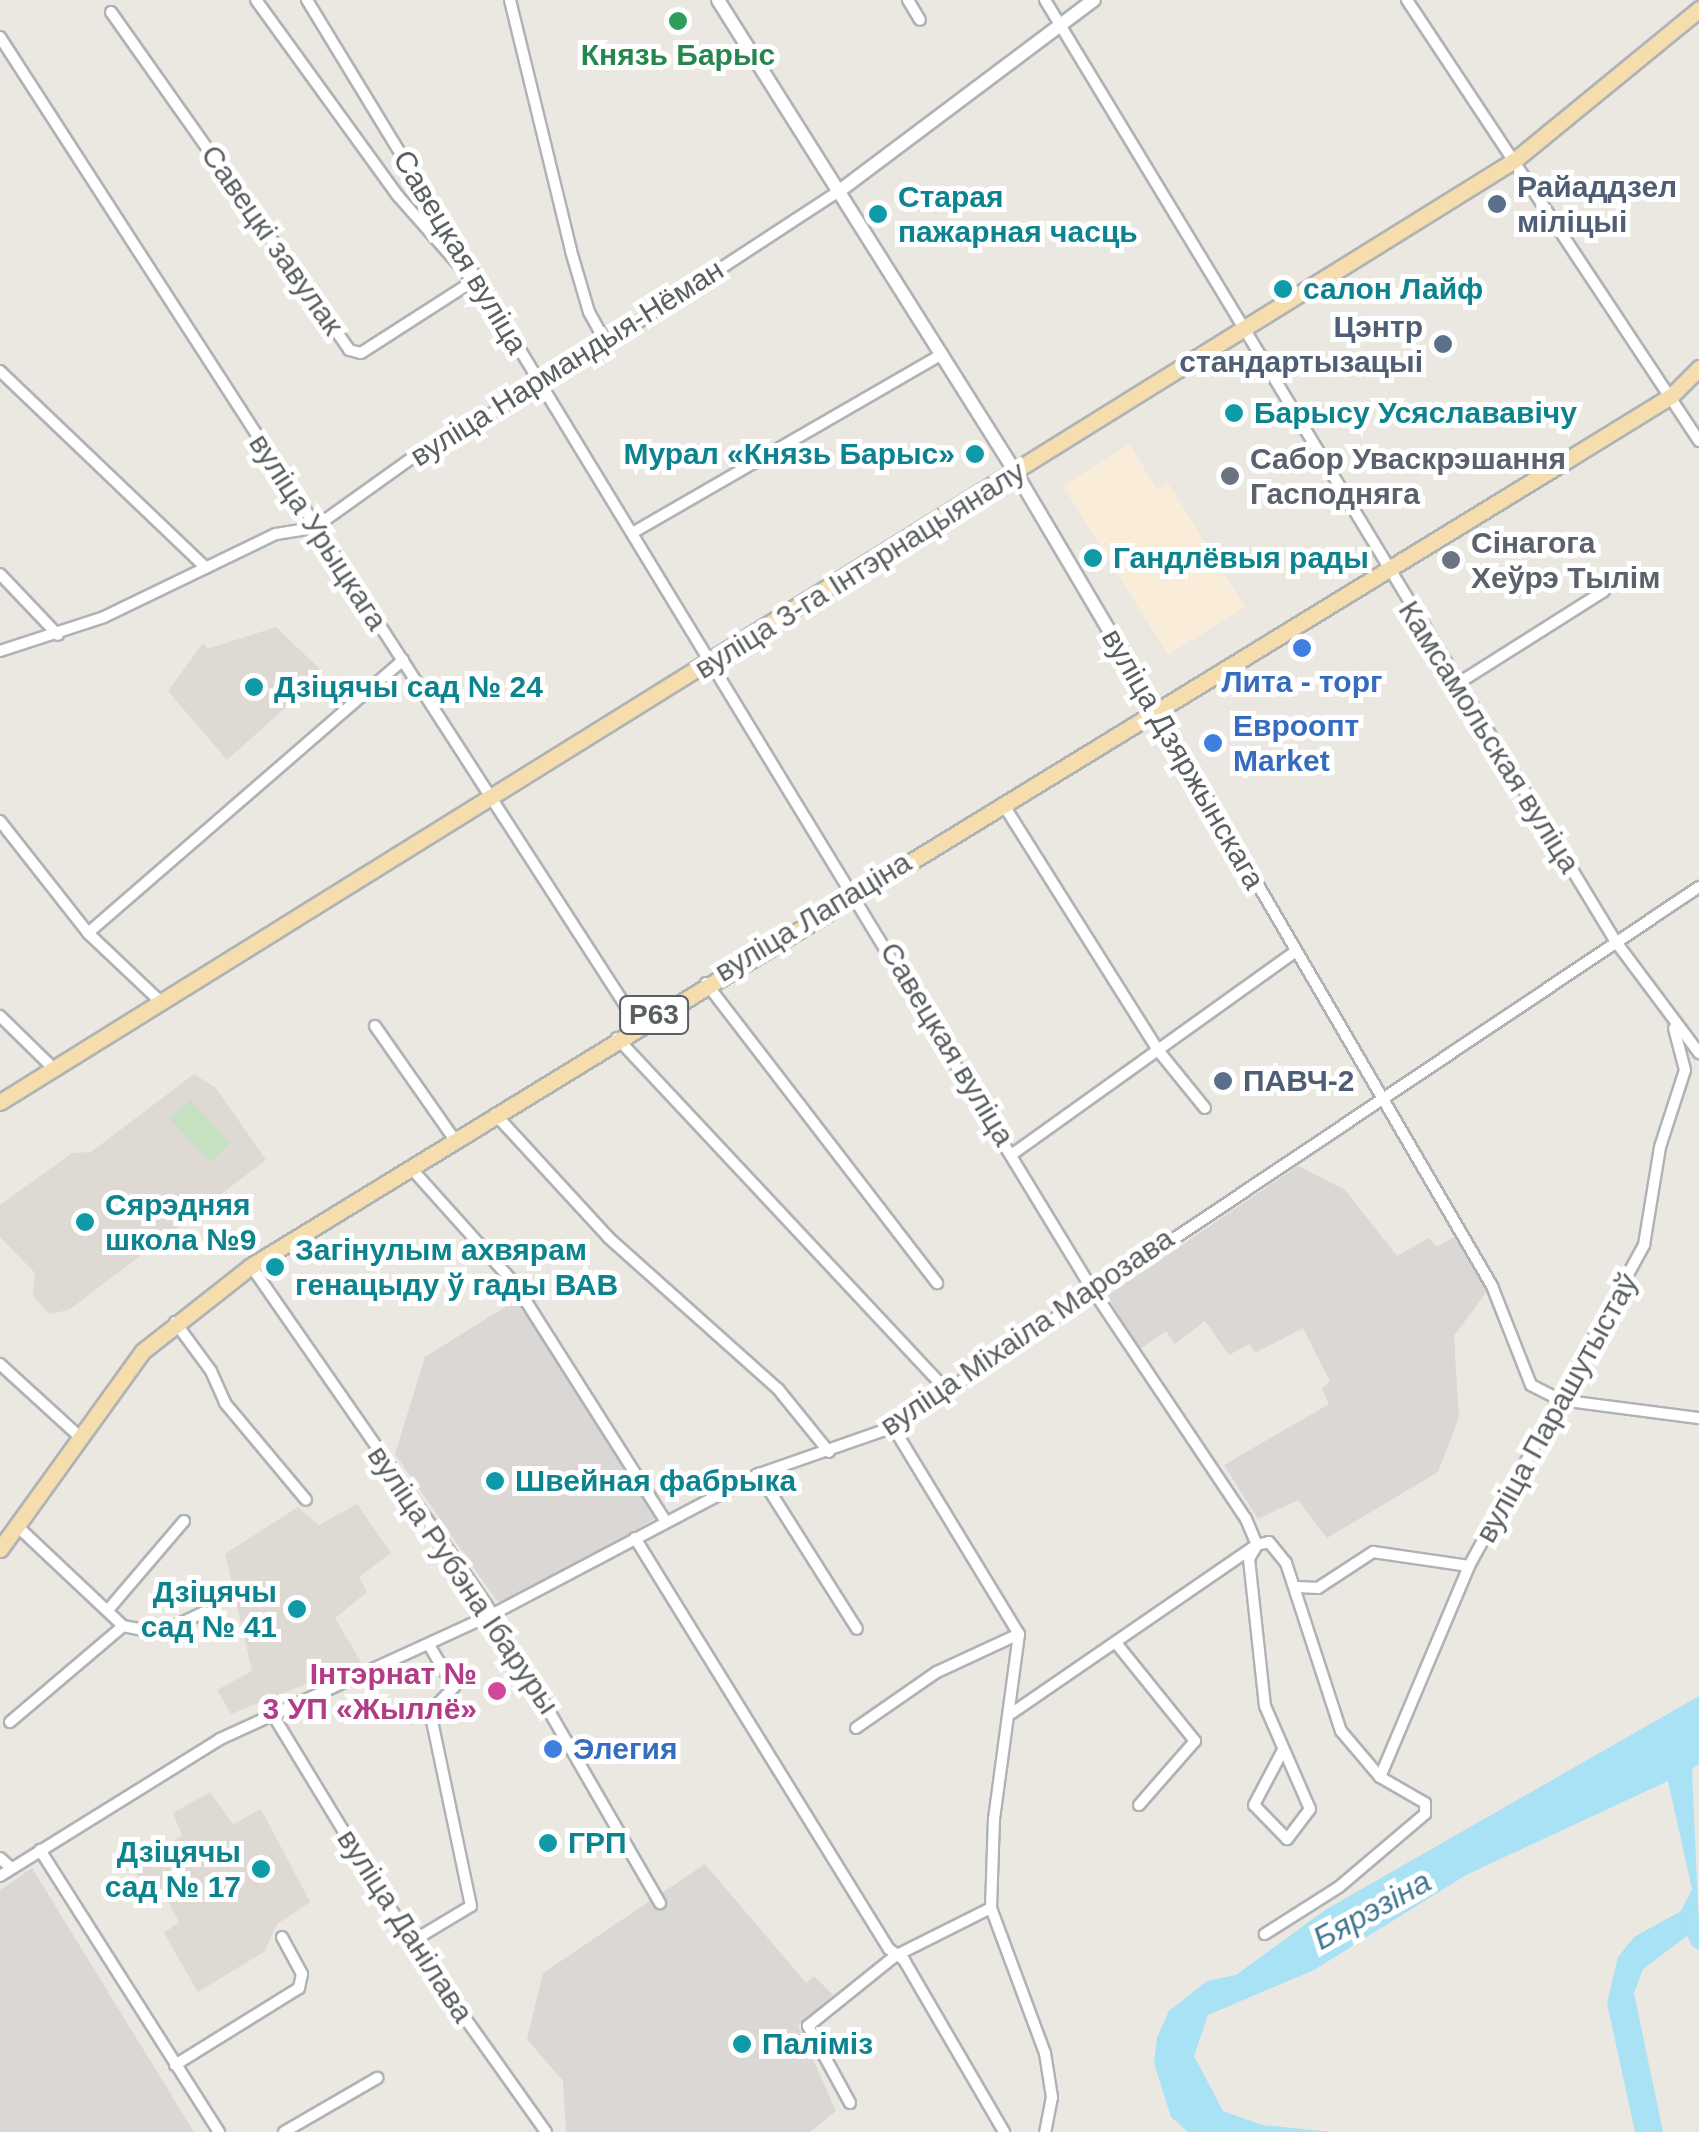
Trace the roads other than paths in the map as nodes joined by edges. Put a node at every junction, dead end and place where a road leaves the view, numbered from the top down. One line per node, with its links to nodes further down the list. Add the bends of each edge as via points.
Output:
1 (256, 0): 16 (street, via 398,196)
2 (307, 0): 16 (street, Савецкая вуліца)
3 (510, 0): 18 (street, via 575,266)
4 (908, 0): 11 (street)
5 (1045, 0): 12 (street, Камсамольская вуліца)
6 (1094, 0): 12 (street, вуліца Нармандыя-Нёман)
7 (1407, 0): 14 (street)
8 (725, 2): 15 (street, вуліца Дзяржынскага)
9 (1699, 9): 14 (main road, вуліца 3-га Інтэрнацыяналу)
10 (111, 12): 16 (street, Савецкі завулак, via 350,350 360,353)
11 (920, 20)
12 (1061, 27): 15 (street, вуліца Нармандыя-Нёман); 17 (street, Камсамольская вуліца)
13 (0, 37): 26 (street, вуліца Урыцкага)
14 (1516, 159): 17 (main road, вуліца 3-га Інтэрнацыяналу); 23 (street)
15 (838, 192): 18 (street, вуліца Нармандыя-Нёман); 19 (street, вуліца Дзяржынскага)
16 (473, 281): 22 (street, Савецкая вуліца)
17 (1244, 334): 25 (main road, вуліца 3-га Інтэрнацыяналу); 29 (street, Камсамольская вуліца)
18 (606, 342): 22 (street, вуліца Нармандыя-Нёман)
19 (942, 354): 25 (street, вуліца Дзяржынскага); 27 (street)
20 (1699, 368): 23 (main road, вуліца Лапаціна / Р63)
21 (0, 372): 28 (street)
22 (541, 386): 26 (street, вуліца Нармандыя-Нёман, via 412,457); 27 (street, Савецкая вуліца)
23 (1671, 396): 24 (street); 29 (main road, вуліца Лапаціна / Р63)
24 (1699, 441)
25 (1016, 473): 35 (main road, вуліца 3-га Інтэрнацыяналу); 37 (street, вуліца Дзяржынскага)
26 (314, 528): 28 (street, вуліца Нармандыя-Нёман, via 276,534); 34 (street, вуліца Урыцкага)
27 (634, 532): 35 (street, Савецкая вуліца)
28 (206, 568): 32 (street, вуліца Нармандыя-Нёман)
29 (1387, 570): 36 (street, Камсамольская вуліца); 37 (main road, вуліца Лапаціна / Р63)
30 (0, 574): 32 (street)
31 (1604, 590): 36 (street)
32 (58, 636): 33 (street, вуліца Нармандыя-Нёман)
33 (0, 651)
34 (403, 660): 38 (street, вуліца Урыцкага); 43 (street)
35 (714, 660): 38 (main road, вуліца 3-га Інтэрнацыяналу); 42 (street, Савецкая вуліца)
36 (1457, 684): 44 (street, Камсамольская вуліца)
37 (1156, 710): 39 (main road, вуліца Лапаціна / Р63); 45 (street, вуліца Дзяржынскага)
38 (491, 795): 47 (main road, вуліца 3-га Інтэрнацыяналу); 49 (street, вуліца Урыцкага)
39 (1002, 804): 42 (main road, вуліца Лапаціна / Р63); 53 (street)
40 (0, 821): 43 (street)
41 (1699, 887): 44 (street, вуліца Міхаіла Марозава)
42 (854, 892): 46 (main road, вуліца Лапаціна / Р63); 61 (street, Савецкая вуліца)
43 (88, 933): 47 (street)
44 (1616, 942): 51 (street, Камсамольская вуліца); 56 (street, вуліца Міхаіла Марозава)
45 (1294, 952): 53 (street); 56 (street, вуліца Дзяржынскага)
46 (706, 982): 49 (main road, вуліца Лапаціна / Р63); 64 (street)
47 (160, 1001): 55 (main road, вуліца 3-га Інтэрнацыяналу)
48 (0, 1016): 55 (street)
49 (638, 1025): 52 (main road, вуліца Лапаціна / Р63)
50 (375, 1026): 60 (street)
51 (1674, 1027): 54 (street, Камсамольская вуліца); 69 (street, вуліца Парашутыстаў, via 1685,1070 1660,1147 1644,1245)
52 (616, 1038): 59 (main road, вуліца Лапаціна / Р63); 68 (street)
53 (1157, 1049): 58 (street); 61 (street)
54 (1699, 1053)
55 (52, 1068): 57 (main road, вуліца 3-га Інтэрнацыяналу)
56 (1381, 1097): 65 (street, вуліца Міхаіла Марозава); 69 (street, вуліца Дзяржынскага, via 1492,1286 1524,1374)
57 (0, 1102)
58 (1206, 1108)
59 (495, 1114): 60 (main road, вуліца Лапаціна / Р63); 73 (street, via 609,1238 778,1389)
60 (454, 1140): 62 (main road, вуліца Лапаціна / Р63)
61 (1014, 1153): 65 (street, Савецкая вуліца)
62 (410, 1167): 63 (main road, вуліца Лапаціна / Р63); 77 (street, via 515,1284)
63 (250, 1266): 66 (main road, вуліца Лапаціна / Р63); 86 (street, вуліца Рубэна Ібаруры)
64 (937, 1284)
65 (1092, 1288): 68 (street, вуліца Міхаіла Марозава); 80 (street, Савецкая вуліца, via 1246,1519)
66 (175, 1321): 72 (main road, вуліца Лапаціна / Р63, via 144,1350); 75 (street, via 225,1403)
67 (0, 1364): 72 (street)
68 (944, 1388): 71 (street, вуліца Міхаіла Марозава)
69 (1560, 1400): 70 (street); 82 (street, вуліца Парашутыстаў)
70 (1699, 1418)
71 (893, 1428): 73 (street, вуліца Міхаіла Марозава); 89 (street)
72 (80, 1437): 78 (main road, вуліца Лапаціна / Р63)
73 (829, 1452): 74 (street, вуліца Міхаіла Марозава)
74 (759, 1474): 77 (street, вуліца Міхаіла Марозава); 88 (street)
75 (306, 1500)
76 (184, 1520): 84 (street)
77 (665, 1520): 79 (street, вуліца Міхаіла Марозава)
78 (16, 1525): 81 (main road, вуліца Лапаціна / Р63); 84 (street)
79 (635, 1538): 86 (street, вуліца Міхаіла Марозава); 108 (street)
80 (1256, 1545): 83 (street, Савецкая вуліца, via 1269,1542); 90 (street); 96 (street, via 1250,1559 1264,1706)
81 (0, 1549)
82 (1468, 1566): 83 (street, via 1373,1552 1318,1588); 97 (street, вуліца Парашутыстаў)
83 (1297, 1587): 97 (street, Савецкая вуліца, via 1341,1731)
84 (108, 1610): 87 (street)
85 (204, 1612): 87 (street, via 160,1633)
86 (493, 1614): 91 (street, вуліца Міхаіла Марозава); 103 (street, вуліца Рубэна Ібаруры)
87 (123, 1626): 94 (street)
88 (857, 1629)
89 (1019, 1634): 92 (street); 95 (street, via 937,1672)
90 (1116, 1644): 92 (street); 98 (street, via 1195,1741)
91 (429, 1645): 93 (street, вуліца Міхаіла Марозава); 107 (street, via 454,1686 430,1712 472,1906)
92 (1012, 1712): 104 (street, via 994,1818)
93 (273, 1714): 99 (street, вуліца Міхаіла Марозава, via 220,1739); 107 (street, вуліца Данілава)
94 (10, 1722)
95 (856, 1728)
96 (1283, 1750): 96 (street, via 1254,1805 1287,1840 1310,1809)
97 (1380, 1777): 105 (street, Савецкая вуліца, via 1427,1808 1339,1886)
98 (1139, 1805)
99 (40, 1850): 101 (street, вуліца Міхаіла Марозава); 109 (street)
100 (0, 1858): 101 (street)
101 (11, 1868): 102 (street, вуліца Міхаіла Марозава)
102 (0, 1876)
103 (660, 1903)
104 (990, 1908): 108 (street); 116 (street, via 1045,2053 1052,2096)
105 (1265, 1934)
106 (282, 1937): 109 (street, via 302,1974 299,1988)
107 (411, 1942): 114 (street, вуліца Данілава)
108 (895, 1956): 111 (street, via 808,2026); 115 (street, via 904,1960)
109 (175, 2066): 112 (street)
110 (377, 2078): 113 (street)
111 (850, 2102)
112 (220, 2132)
113 (284, 2132)
114 (546, 2132)
115 (1004, 2132)
116 (1045, 2132)

